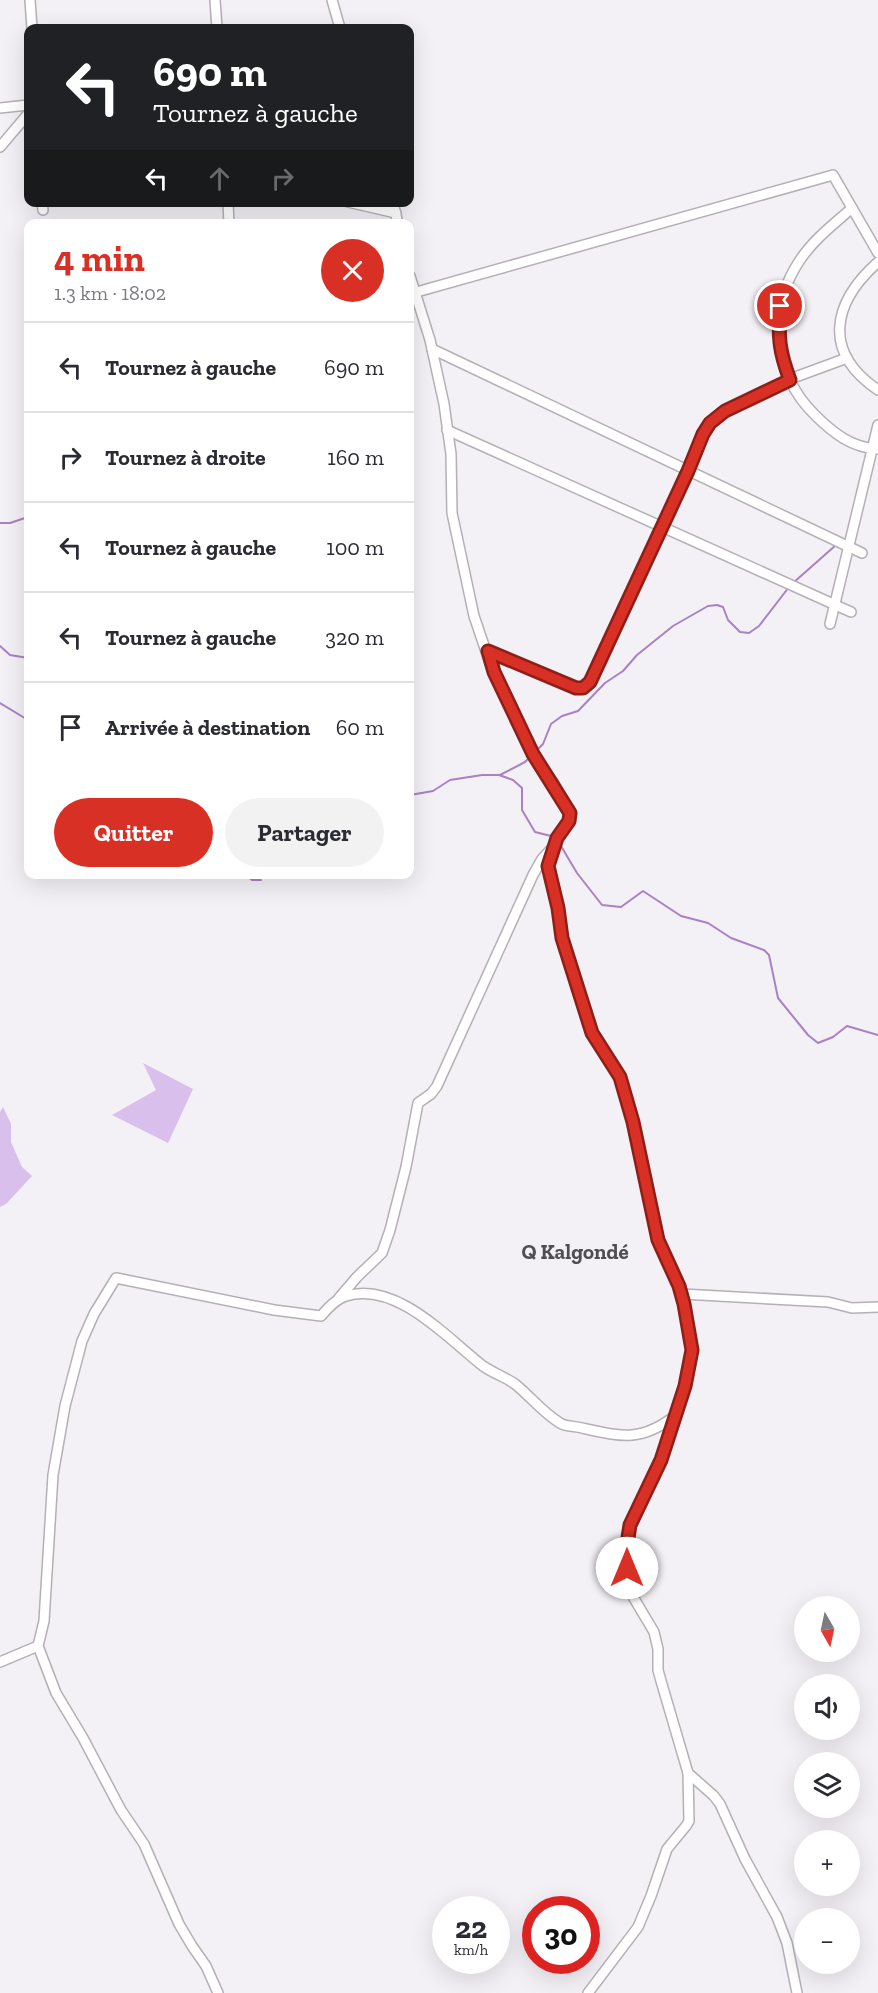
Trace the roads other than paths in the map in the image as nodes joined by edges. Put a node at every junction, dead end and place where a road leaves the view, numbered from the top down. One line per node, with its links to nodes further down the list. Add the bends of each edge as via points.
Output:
1 (30, 0): 4 (street)
2 (215, 0): 5 (street)
3 (332, 0): 6 (street)
4 (32, 24)
5 (217, 24)
6 (339, 24)
7 (24, 105): 8 (street)
8 (0, 108)
9 (24, 119): 10 (street)
10 (0, 147)
11 (370, 207): 14 (street)
12 (394, 207): 14 (street)
13 (852, 208): 16 (street); 18 (street, via 833,175); 22 (street, via 815,241 788,282 778,330 780,355)
14 (396, 213): 15 (street)
15 (397, 219)
16 (878, 254)
17 (878, 262): 21 (street, via 863,275 843,309 839,327)
18 (414, 292)
19 (414, 295): 20 (street)
20 (432, 349): 25 (street); 27 (street)
21 (847, 358): 22 (street); 23 (street, via 862,379)
22 (790, 380): 26 (street, via 804,405 846,442); 27 (street, via 725,411 710,423)
23 (878, 390)
24 (878, 425): 26 (street)
25 (447, 430): 28 (street); 34 (street, via 453,513 474,616)
26 (875, 449): 29 (street)
27 (688, 471): 28 (street); 29 (street)
28 (662, 527): 31 (street); 34 (street, via 590,682 583,688)
29 (849, 547): 30 (street); 31 (street)
30 (862, 553)
31 (835, 604): 32 (street); 33 (street)
32 (851, 612)
33 (830, 624)
34 (488, 651): 35 (street, via 533,754 570,813)
35 (554, 846): 36 (street, via 548,866 567,958 592,1033 620,1077 658,1240); 37 (street, via 533,875 437,1086 418,1103 406,1167 382,1253)
36 (681, 1294): 38 (street); 39 (street, via 692,1350)
37 (339, 1299): 39 (street, via 376,1295 413,1309 566,1426 634,1435 660,1427); 40 (street, via 321,1316 116,1278 82,1341 65,1406 53,1474 44,1621)
38 (878, 1307)
39 (676, 1415): 42 (street, via 661,1460 630,1525 626,1550 632,1595 654,1632 658,1670)
40 (38, 1646): 41 (street); 43 (street, via 56,1694 144,1844 179,1924)
41 (0, 1662)
42 (688, 1773): 44 (street, via 686,1826 667,1849 638,1927); 45 (street, via 720,1804 777,1917 787,1943)
43 (218, 1993)
44 (588, 1993)
45 (797, 1993)

